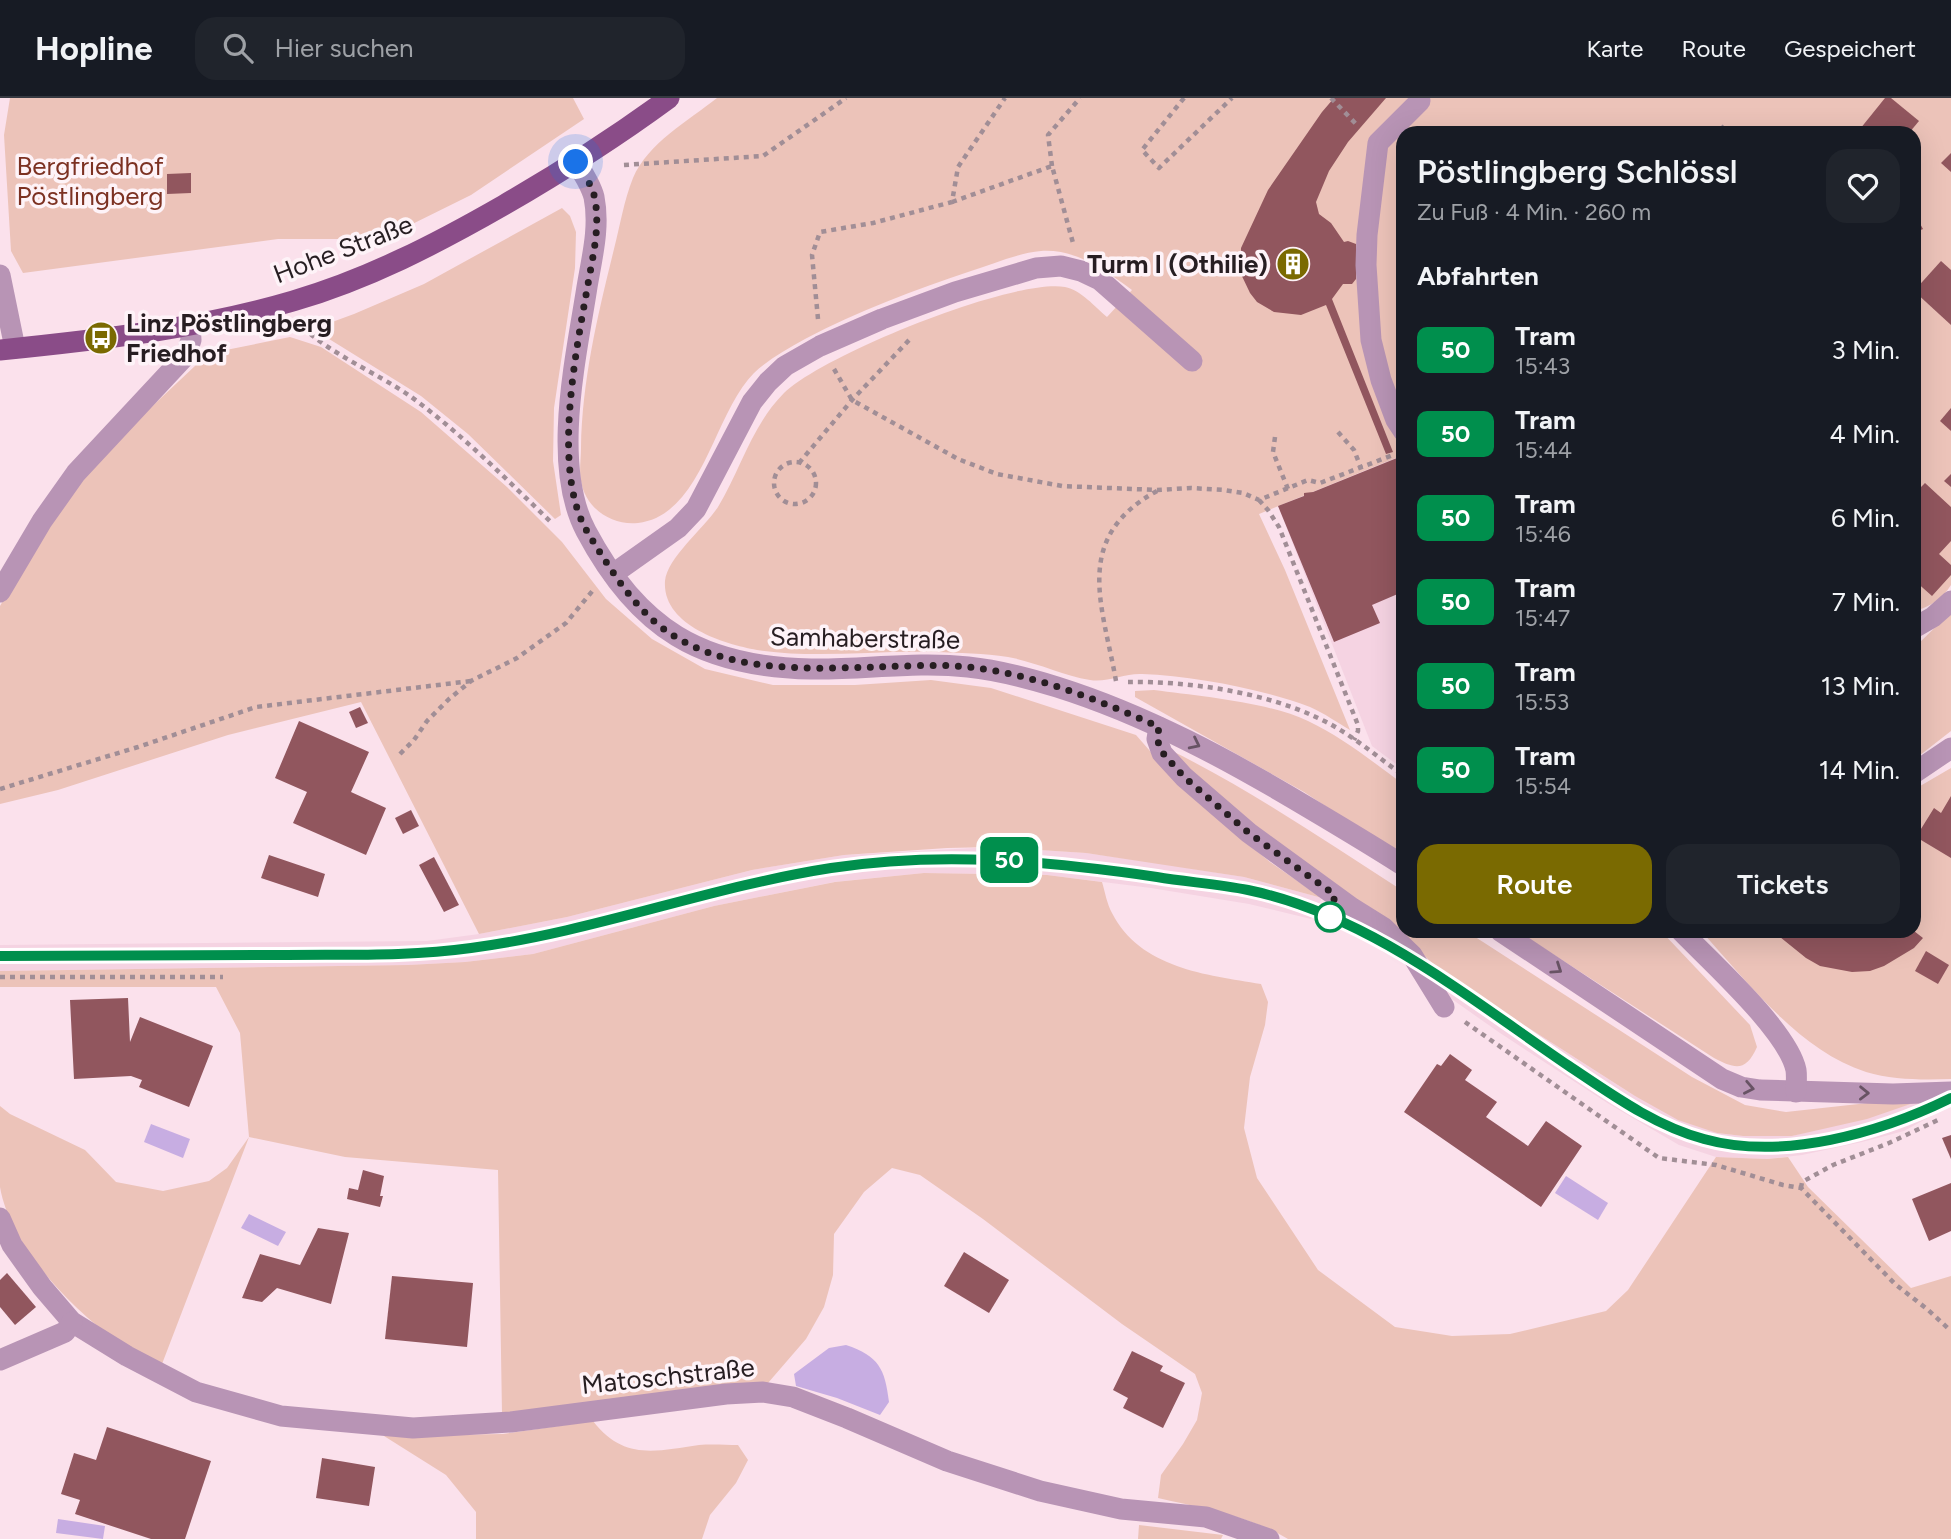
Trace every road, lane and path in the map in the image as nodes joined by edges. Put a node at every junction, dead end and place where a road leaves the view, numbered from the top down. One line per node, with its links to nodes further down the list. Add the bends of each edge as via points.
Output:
1 (669, 98): 10 (main road, Hohe Straße)
2 (846, 98): 11 (path, via 763,156)
3 (1004, 98): 13 (path, via 958,167)
4 (1080, 98): 12 (path, via 1048,135)
5 (1184, 98): 6 (path, via 1142,150 1159,168)
6 (1233, 98)
7 (1332, 99): 9 (path)
8 (1420, 101): 9 (street)
9 (1378, 144): 23 (street, via 1367,235 1367,295 1371,340)
10 (576, 162): 16 (main road, Hohe Straße, via 456,233 373,273 292,302); 33 (street, Samhaberstraße, via 594,194 597,228 570,408 567,461 573,498 585,529)
11 (613, 165)
12 (1052, 166): 13 (path); 14 (path)
13 (952, 202): 19 (path, via 820,232 812,255)
14 (1081, 271): 19 (street, via 1061,265 1036,268 955,292); 21 (street, via 1107,286)
15 (0, 275): 20 (street)
16 (190, 324): 20 (main road, Hohe Straße); 34 (street, via 186,355 76,473)
17 (301, 325): 32 (path, via 426,407)
18 (917, 331): 22 (path)
19 (820, 346): 22 (path); 33 (street, via 785,366 752,402 696,509 678,528)
20 (7, 349)
21 (1192, 361)
22 (852, 400): 27 (path); 30 (path, via 958,459 997,474 1062,486)
23 (1396, 420)
24 (1338, 432): 28 (path, via 1354,450)
25 (1275, 437): 29 (path, via 1273,452)
26 (1394, 455): 28 (path)
27 (799, 463): 27 (path, via 782,467 775,479 780,498 792,504 810,499 816,487 810,468)
28 (1361, 468): 29 (path)
29 (1288, 489): 31 (path)
30 (1157, 491): 31 (path, via 1224,490); 39 (path, via 1139,500 1121,518 1102,555 1098,582 1101,614 1117,684 1163,682 1262,699 1320,719)
31 (1259, 500): 39 (path, via 1279,527 1353,712 1359,728)
32 (554, 526)
33 (613, 574): 37 (path, via 566,623 517,659); 38 (street, Samhaberstraße, via 654,621 719,657 810,669 967,667 1056,687)
34 (0, 592)
35 (1951, 601): 36 (street)
36 (1921, 624)
37 (471, 681): 41 (path, via 427,721); 44 (path, via 256,707)
38 (1159, 727): 45 (street, Samhaberstraße, one-way to 45, via 1222,757); 50 (street, via 1162,752 1184,777 1249,833 1384,928 1412,955)
39 (1354, 740): 43 (path)
40 (1951, 748): 42 (street)
41 (400, 754)
42 (1921, 768)
43 (1396, 770)
44 (0, 789)
45 (1396, 861)
46 (1510, 938): 51 (street, one-way to 51, via 1722,1079 1741,1087)
47 (1688, 938): 51 (street, via 1764,1017 1788,1051 1796,1071)
48 (0, 977): 49 (path)
49 (223, 977)
50 (1444, 1007): 54 (path, via 1659,1158 1716,1165)
51 (1796, 1092): 52 (street, one-way to 52)
52 (1951, 1093)
53 (1942, 1118): 54 (path, via 1833,1165 1802,1182)
54 (1801, 1188): 57 (path, via 1895,1284)
55 (0, 1218): 56 (street, Matoschstraße, via 12,1245)
56 (72, 1322): 58 (street, via 65,1332); 59 (street, Matoschstraße, via 196,1392 281,1416 413,1428 511,1422 763,1392 793,1398 947,1461 1040,1491 1121,1509 1206,1517)
57 (1951, 1331)
58 (0, 1360)
59 (1269, 1539)

